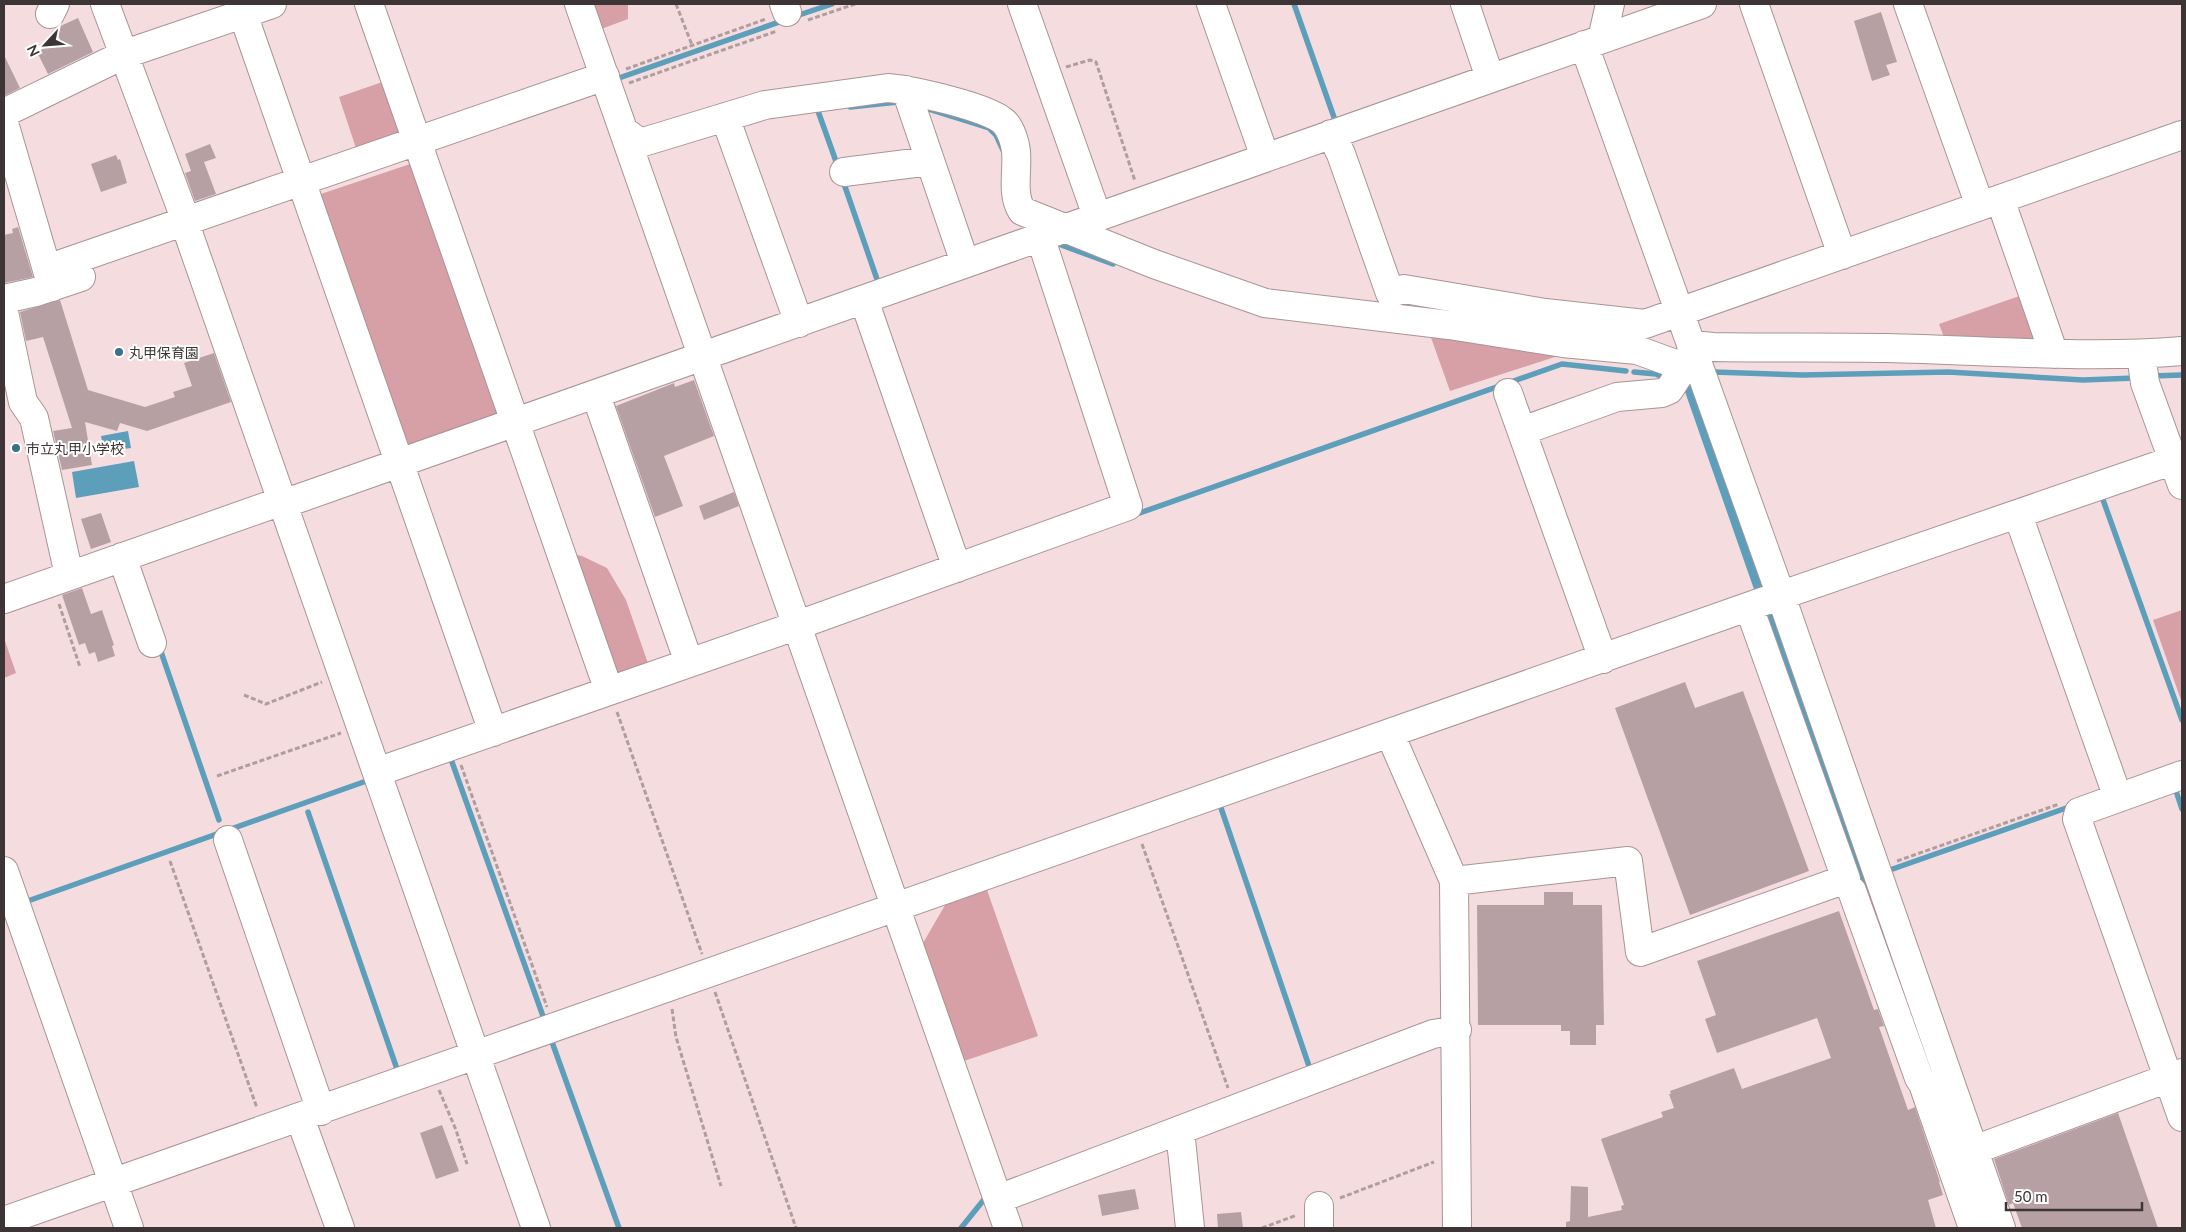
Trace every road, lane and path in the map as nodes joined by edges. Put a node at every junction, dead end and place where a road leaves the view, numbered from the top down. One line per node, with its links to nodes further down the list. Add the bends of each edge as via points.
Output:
1 (105, 4): 18 (street)
2 (272, 4): 14 (street)
3 (369, 4): 29 (street)
4 (579, 4): 21 (street)
5 (676, 4): 17 (path)
6 (855, 4): 15 (path)
7 (1022, 4): 19 (street)
8 (1211, 4): 31 (street)
9 (1465, 4): 20 (street)
10 (1610, 4): 16 (street)
11 (1702, 4): 16 (street)
12 (1754, 4): 40 (street)
13 (1908, 4): 36 (street)
14 (242, 14): 18 (street); 34 (street)
15 (788, 17): 17 (path); 21 (path)
16 (1593, 42): 20 (street); 47 (street)
17 (692, 45): 21 (path)
18 (125, 54): 23 (street); 38 (street)
19 (1047, 73): 35 (path, via 1090,60 1096,62); 37 (street)
20 (1490, 78): 27 (street)
21 (607, 83): 26 (street); 29 (street)
22 (906, 90): 24 (street, via 888,88 765,104); 32 (street); 39 (street, via 989,112 1005,122 1016,150 1016,202 1022,211)
23 (4, 113)
24 (725, 117): 26 (street, via 640,143); 46 (street)
25 (4, 123): 42 (street)
26 (624, 131): 51 (street)
27 (1331, 134): 31 (street); 47 (street, via 1390,293 1404,289 1545,313 1645,324)
28 (2182, 135): 36 (street)
29 (418, 141): 34 (street); 54 (street)
30 (2182, 152): 36 (street)
31 (1265, 157): 35 (street)
32 (930, 161): 33 (street); 41 (street)
33 (844, 172)
34 (301, 182): 38 (street); 56 (street)
35 (1141, 200): 37 (street)
36 (1995, 206): 40 (street); 47 (street); 49 (street)
37 (1097, 216): 39 (street)
38 (188, 230): 42 (street); 58 (street)
39 (1051, 232): 41 (street); 47 (street, via 1265,303 1637,350); 61 (street, via 1128,506)
40 (1842, 255): 47 (street)
41 (965, 263): 44 (street)
42 (49, 278): 43 (street)
43 (4, 299)
44 (864, 300): 46 (street); 61 (street)
45 (4, 312): 62 (street, via 23,402 34,418)
46 (799, 323): 51 (street)
47 (1687, 343): 49 (street, via 1713,347 1887,348); 55 (street, via 1669,390 1617,397); 64 (street)
48 (2182, 351): 50 (street)
49 (2054, 354): 50 (street)
50 (2141, 354): 57 (street, via 2145,383)
51 (704, 357): 53 (street); 65 (street)
52 (1508, 393): 55 (street)
53 (596, 395): 54 (street); 68 (street)
54 (516, 422): 56 (street); 71 (street)
55 (1522, 431): 67 (street)
56 (399, 464): 58 (street); 74 (street)
57 (2179, 468): 59 (street)
58 (282, 503): 60 (street); 70 (street)
59 (2018, 515): 64 (street); 80 (street)
60 (122, 557): 62 (street); 66 (street)
61 (957, 568): 65 (street)
62 (60, 578): 63 (street); 69 (path)
63 (4, 600)
64 (1765, 601): 67 (street); 86 (street); 86 (street, via 1846,879)
65 (798, 625): 68 (street); 88 (street)
66 (152, 643)
67 (1603, 658): 75 (street)
68 (689, 663): 71 (street)
69 (80, 667)
70 (343, 675): 72 (path, via 266,704); 73 (street)
71 (609, 691): 74 (street)
72 (244, 695)
73 (361, 726): 77 (street); 79 (path)
74 (493, 732): 77 (street)
75 (1390, 734): 82 (street); 87 (street)
76 (458, 756): 90 (path)
77 (377, 772): 92 (street)
78 (2182, 775): 80 (street)
79 (217, 776)
80 (2118, 798): 94 (street, via 2080,812 2077,819)
81 (2068, 801): 86 (path)
82 (1135, 824): 88 (street); 95 (path)
83 (228, 840): 96 (street)
84 (170, 861): 99 (path)
85 (4, 871): 103 (street)
86 (1857, 885): 87 (street, via 1681,945 1632,969 1619,876); 100 (street); 115 (street, via 1918,1078 1923,1084)
87 (1455, 888): 91 (street)
88 (897, 908): 89 (street); 105 (street)
89 (669, 988): 90 (street); 104 (path, via 676,1037)
90 (555, 1028): 92 (street)
91 (1457, 1030): 98 (street, via 1433,1034); 101 (street)
92 (476, 1056): 93 (street); 110 (street)
93 (431, 1072): 96 (street); 102 (path)
94 (2175, 1075): 97 (street); 100 (street)
95 (1230, 1093)
96 (310, 1114): 99 (street); 109 (street)
97 (2182, 1118)
98 (1180, 1130): 105 (street); 112 (street)
99 (263, 1131): 103 (street)
100 (1974, 1150): 116 (street)
101 (1456, 1154): 106 (path); 114 (street)
102 (467, 1164)
103 (113, 1183): 107 (street); 108 (street)
104 (721, 1186)
105 (998, 1199): 111 (street)
106 (1319, 1217): 113 (path)
107 (4, 1221)
108 (129, 1228)
109 (340, 1228)
110 (536, 1228)
111 (1008, 1228)
112 (1190, 1228)
113 (1262, 1228)
114 (1457, 1228)
115 (1973, 1228)
116 (2001, 1228)

